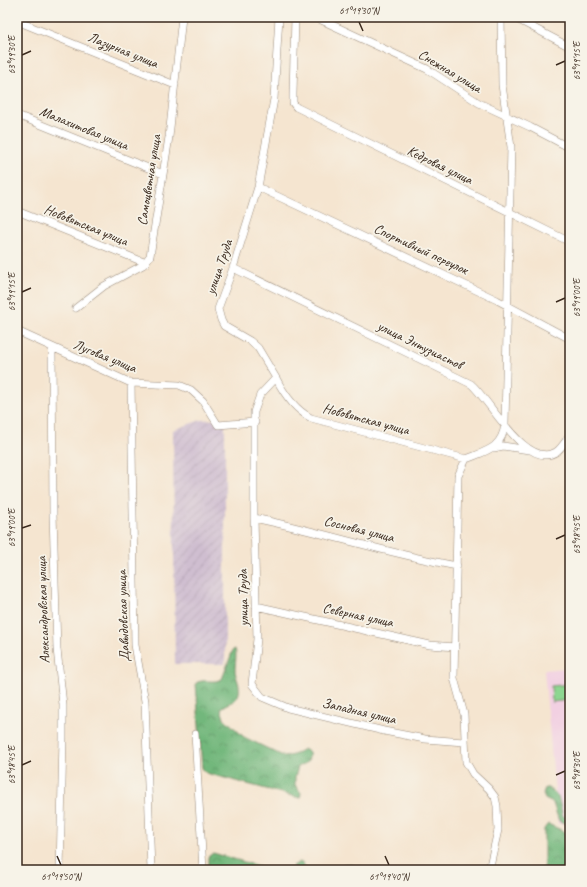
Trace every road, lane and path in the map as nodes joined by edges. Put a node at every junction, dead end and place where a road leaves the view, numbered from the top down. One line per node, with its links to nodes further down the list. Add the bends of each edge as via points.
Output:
1 (182, 17): 9 (street, Самоцветная улица)
2 (279, 17): 14 (street, улица Труда, via 274,99)
3 (295, 17): 16 (street, Кедровая улица, via 293,103 300,110)
4 (315, 17): 11 (street, Снежная улица, via 427,69 479,103)
5 (501, 17): 11 (street, via 500,57)
6 (513, 17): 8 (street)
7 (17, 21): 9 (street, Лазурная улица)
8 (570, 47)
9 (175, 85): 13 (street, Самоцветная улица)
10 (17, 115): 13 (street, Малахитовая улица)
11 (505, 115): 12 (street, Снежная улица); 16 (street, via 511,147)
12 (570, 148)
13 (163, 174): 18 (street, Самоцветная улица, via 153,244)
14 (258, 187): 19 (street, улица Труда); 20 (street, Спортивный переулок)
15 (17, 211): 18 (street, Нововятская улица)
16 (510, 214): 17 (street, Кедровая улица); 20 (street)
17 (570, 242)
18 (146, 263): 21 (street, via 104,286)
19 (233, 268): 25 (street, улица Труда, via 218,308 221,320 230,331 258,348); 28 (street, улица Энтузиастов, via 471,384 483,395)
20 (507, 306): 23 (street, Спортивный переулок); 28 (street)
21 (76, 308)
22 (17, 331): 24 (street, Луговая улица)
23 (570, 339)
24 (52, 348): 26 (street, Луговая улица); 40 (street, Александровская улица, via 53,522 57,649 64,738)
25 (276, 378): 27 (street, улица Труда, via 257,400); 32 (street, Нововятская улица, via 288,398 311,418)
26 (131, 383): 27 (street, Луговая улица, via 179,385 191,390 203,401 218,425); 41 (street, Давыдовская улица, via 135,645 145,701)
27 (255, 422): 33 (street, улица Труда)
28 (505, 424): 30 (street, via 500,442); 31 (street, улица Энтузиастов, via 519,442)
29 (570, 435): 31 (street, via 556,452 546,454)
30 (491, 449): 31 (street, via 503,446); 32 (street)
31 (533, 451)
32 (466, 459): 34 (street, via 456,486)
33 (254, 518): 34 (street, Сосновая улица); 35 (street, улица Труда)
34 (457, 566): 36 (street)
35 (256, 606): 36 (street, Северная улица, via 430,645); 37 (street, улица Труда, via 257,639 252,678)
36 (455, 647): 39 (street, via 454,678 464,714)
37 (254, 689): 39 (street, Западная улица, via 262,697 288,708 425,739)
38 (194, 734): 42 (street)
39 (464, 742): 43 (street, via 464,758 468,767 495,797 497,806 498,830)
40 (60, 870)
41 (151, 870)
42 (202, 870)
43 (489, 870)

